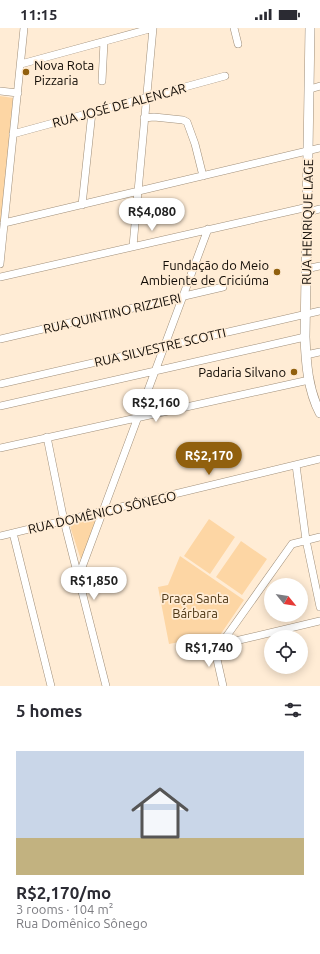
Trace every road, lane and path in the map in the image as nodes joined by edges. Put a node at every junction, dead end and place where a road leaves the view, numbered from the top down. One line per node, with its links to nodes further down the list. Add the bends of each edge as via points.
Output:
1 (24, 28): 7 (street)
2 (153, 28): 5 (street); 14 (street)
3 (234, 28): 6 (street)
4 (311, 28): 11 (main road, RUA HENRIQUE LAGE)
5 (104, 42): 7 (street); 9 (street)
6 (238, 44)
7 (21, 64): 13 (street)
8 (225, 76): 14 (street, RUA JOSÉ DE ALENCAR)
9 (102, 81)
10 (320, 86): 11 (street)
11 (310, 89): 19 (main road, RUA HENRIQUE LAGE)
12 (0, 91): 13 (street)
13 (18, 93): 17 (street)
14 (146, 97): 15 (street, RUA JOSÉ DE ALENCAR); 16 (street)
15 (92, 112): 17 (street, RUA JOSÉ DE ALENCAR); 22 (street)
16 (144, 118): 20 (street, via 187,122); 21 (street)
17 (13, 134): 25 (street)
18 (320, 148): 19 (street)
19 (309, 151): 20 (street); 23 (main road, RUA HENRIQUE LAGE)
20 (203, 176): 21 (street)
21 (138, 192): 22 (street); 27 (street)
22 (82, 205): 25 (street)
23 (308, 209): 24 (street); 26 (street); 30 (main road, RUA HENRIQUE LAGE)
24 (320, 209)
25 (4, 223): 28 (street)
26 (208, 229): 27 (street); 33 (street)
27 (133, 246): 31 (street)
28 (0, 264)
29 (320, 266): 30 (street)
30 (306, 269): 35 (main road, RUA HENRIQUE LAGE)
31 (0, 277)
32 (223, 287): 33 (street, RUA QUINTINO RIZZIERI)
33 (183, 296): 37 (street, RUA QUINTINO RIZZIERI); 38 (street)
34 (320, 311): 35 (street, RUA SILVESTRE SCOTTI)
35 (305, 314): 36 (main road, RUA HENRIQUE LAGE); 38 (street, RUA SILVESTRE SCOTTI)
36 (305, 337): 40 (main road, RUA HENRIQUE LAGE); 41 (street)
37 (0, 339)
38 (165, 346): 41 (street); 43 (street, RUA SILVESTRE SCOTTI)
39 (320, 352): 40 (street)
40 (306, 355): 42 (main road, RUA HENRIQUE LAGE)
41 (155, 371): 45 (street); 47 (street)
42 (309, 380): 44 (main road, RUA HENRIQUE LAGE); 47 (street)
43 (0, 384)
44 (318, 403): 46 (main road, RUA HENRIQUE LAGE)
45 (0, 406)
46 (320, 413)
47 (138, 417): 48 (street); 52 (street)
48 (47, 437): 49 (street); 53 (street)
49 (0, 448)
50 (320, 460): 51 (street, RUA DOMÊNICO SÔNEGO)
51 (296, 465): 52 (street, RUA DOMÊNICO SÔNEGO); 57 (street)
52 (103, 511): 53 (street, RUA DOMÊNICO SÔNEGO); 58 (street)
53 (64, 521): 54 (street, RUA DOMÊNICO SÔNEGO); 58 (street)
54 (14, 532): 55 (street, RUA DOMÊNICO SÔNEGO); 62 (street)
55 (0, 536)
56 (320, 537): 57 (street)
57 (306, 540): 59 (street); 61 (street, via 292,544)
58 (78, 578): 63 (street)
59 (320, 607)
60 (320, 621): 61 (street)
61 (217, 645): 64 (street)
62 (51, 686)
63 (106, 686)
64 (223, 686)

